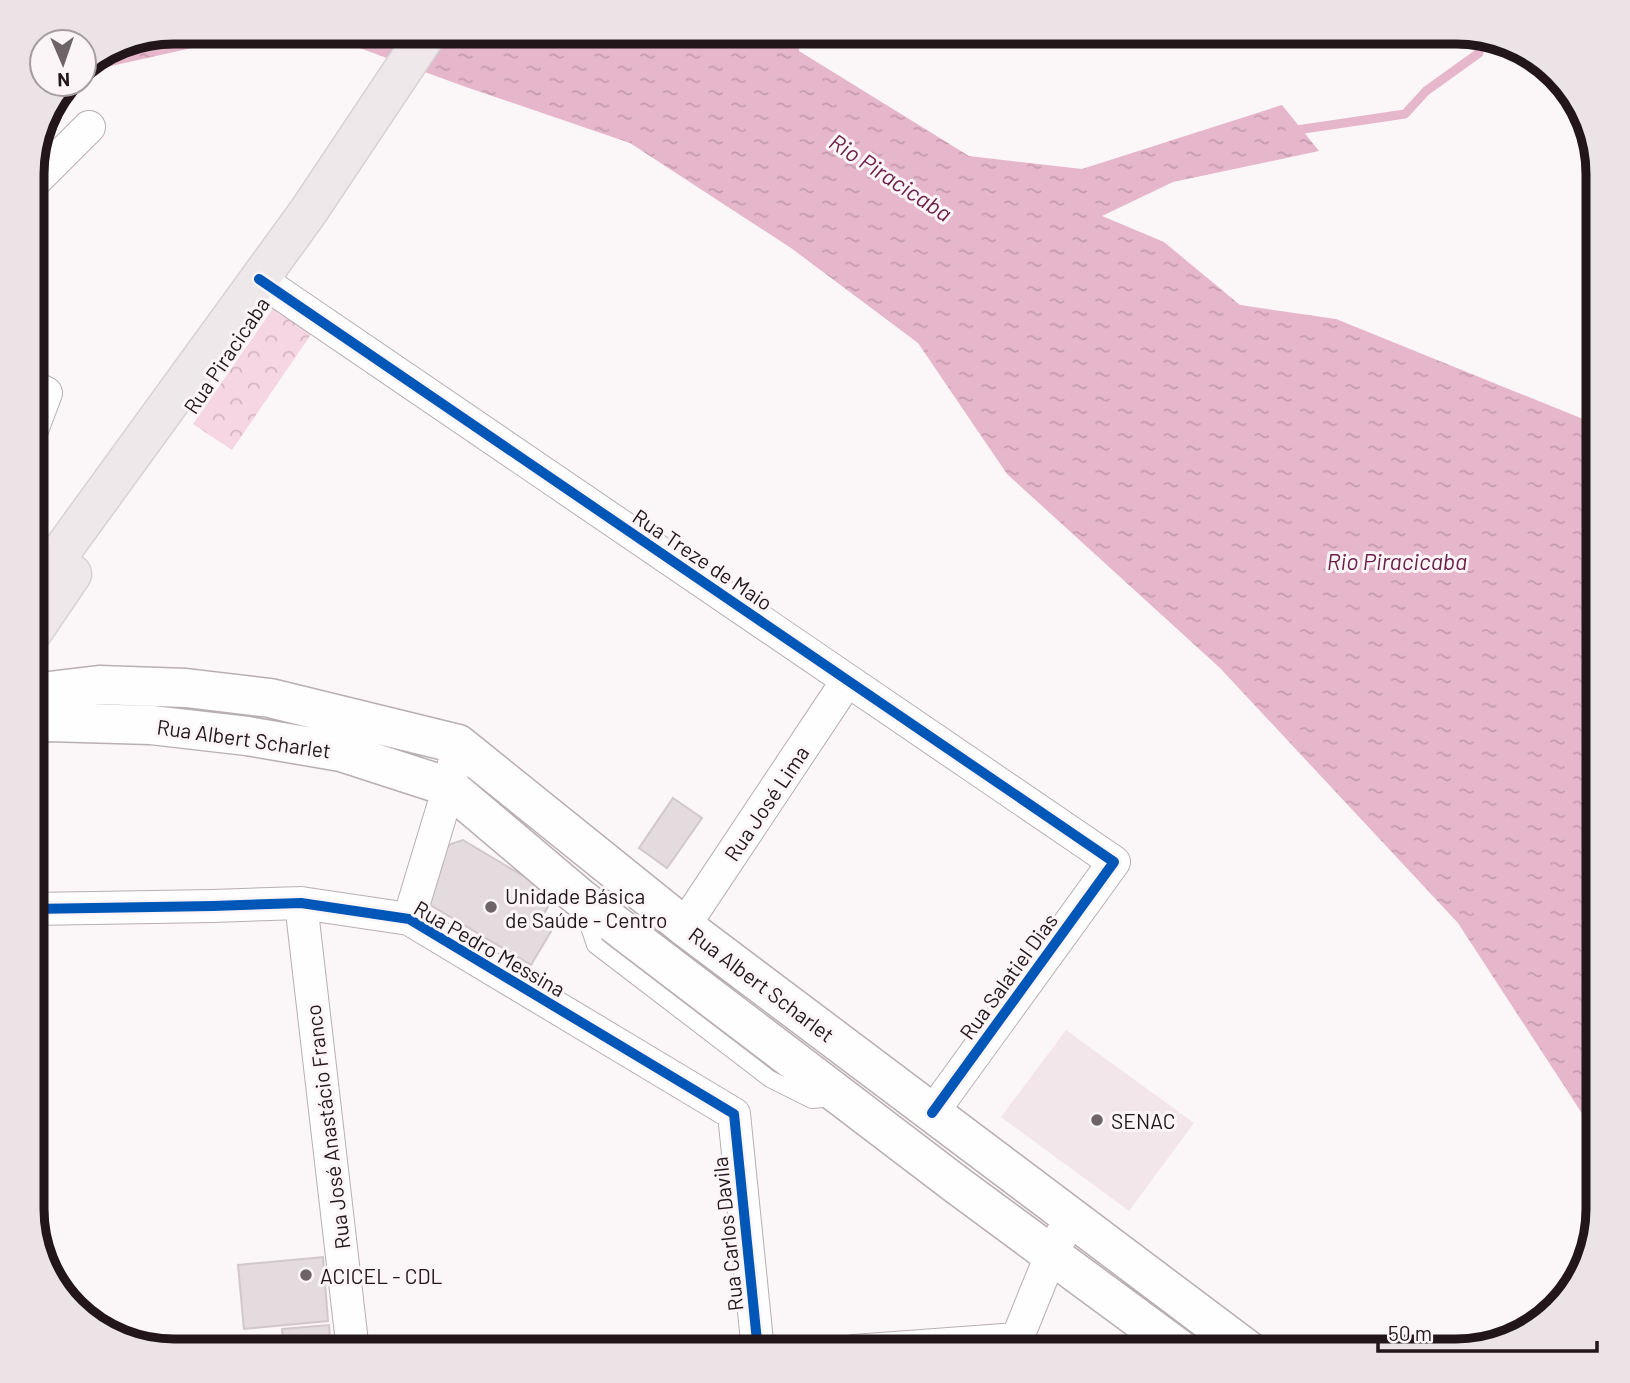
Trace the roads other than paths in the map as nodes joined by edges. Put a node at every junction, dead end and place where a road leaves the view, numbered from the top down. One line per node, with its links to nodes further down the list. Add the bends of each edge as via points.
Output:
1 (420, 44): 4 (main road, Rua Piracicaba)
2 (89, 127): 3 (street)
3 (44, 172)
4 (265, 283): 5 (main road, Rua Piracicaba); 6 (main road, Rua Piracicaba); 7 (street, Rua Treze de Maio)
5 (44, 576)
6 (44, 616)
7 (847, 681): 13 (street, Rua Treze de Maio); 18 (street, Rua José Lima)
8 (44, 692): 10 (main road, Rua Albert Scharlet, via 99,685 186,688 270,698)
9 (44, 723): 11 (main road, Rua Albert Scharlet, via 151,725 247,736 341,752)
10 (458, 744): 11 (street); 12 (main road, Rua Albert Scharlet)
11 (449, 787): 14 (main road, Rua Albert Scharlet); 17 (street)
12 (605, 861): 14 (main road); 18 (main road, Rua Albert Scharlet)
13 (1114, 862): 21 (street, Rua Salatiel Dias)
14 (579, 897): 20 (main road, Rua Albert Scharlet)
15 (301, 903): 16 (street, Rua Pedro Messina); 17 (street, Rua Pedro Messina); 25 (street, Rua José Anastácio Franco)
16 (44, 909)
17 (409, 919): 22 (street, Rua Pedro Messina)
18 (684, 926): 19 (main road, Rua Albert Scharlet)
19 (865, 1062): 20 (street); 21 (main road, Rua Albert Scharlet)
20 (842, 1097): 24 (main road, Rua Albert Scharlet)
21 (932, 1112): 23 (main road, Rua Albert Scharlet)
22 (734, 1114): 26 (street, Rua Carlos Davila)
23 (1071, 1217): 24 (street); 29 (main road, Rua Albert Scharlet)
24 (1052, 1255): 27 (street); 28 (main road, Rua Albert Scharlet)
25 (351, 1339)
26 (757, 1339)
27 (1027, 1339)
28 (1165, 1339)
29 (1232, 1339)

